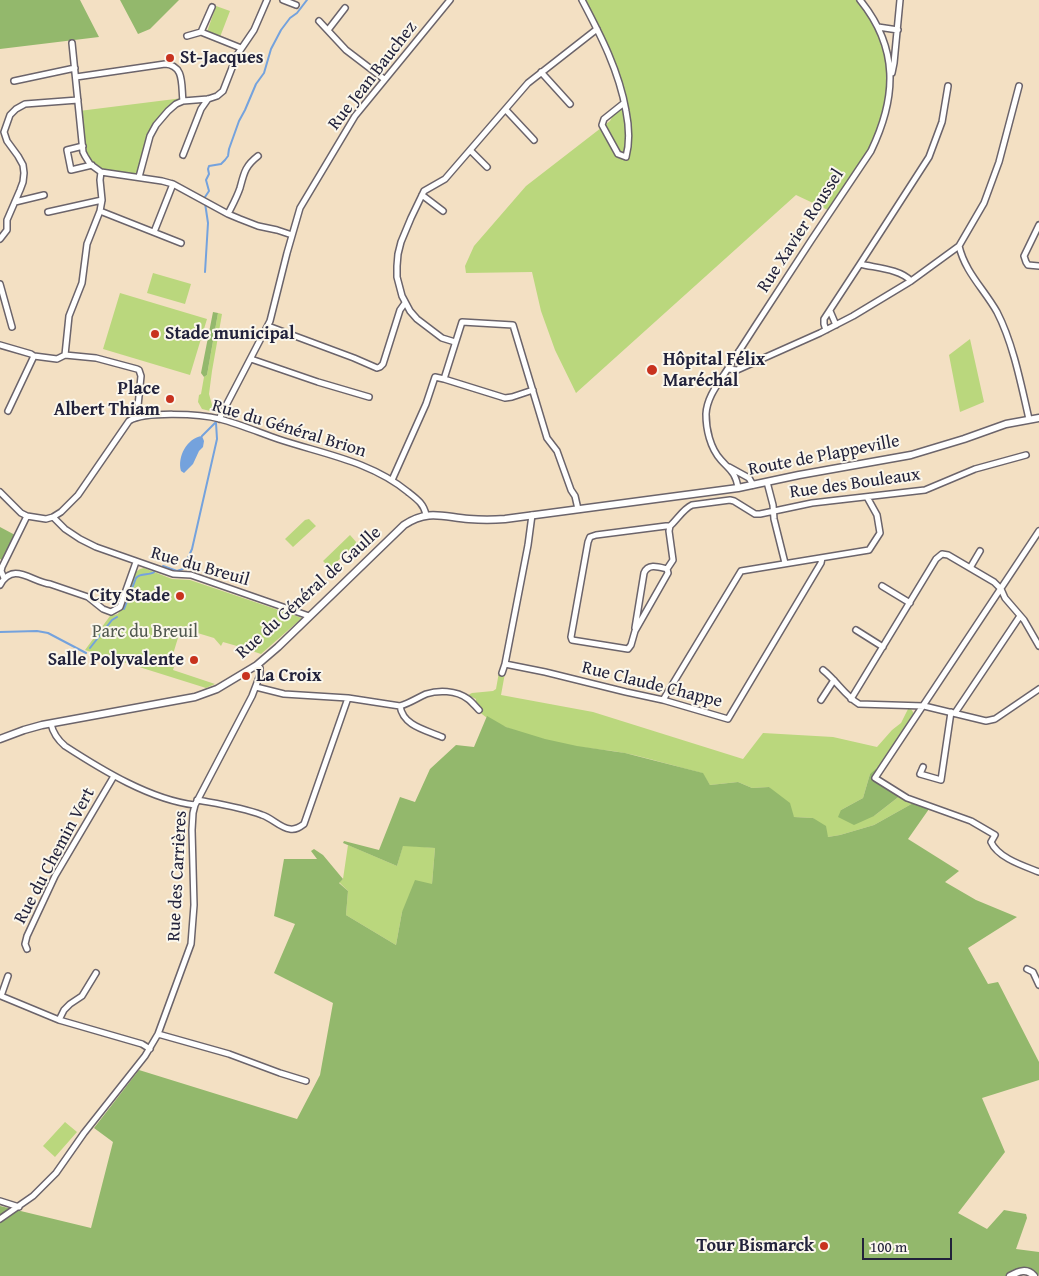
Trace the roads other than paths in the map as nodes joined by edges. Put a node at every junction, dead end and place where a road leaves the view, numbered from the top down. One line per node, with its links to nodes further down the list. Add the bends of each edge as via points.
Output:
1 (266, 0): 18 (street, via 254,30)
2 (283, 0): 7 (street)
3 (450, 0): 23 (street, Rue Jean Bauchez)
4 (582, 0): 12 (street)
5 (860, 0): 11 (street, Rue Xavier Roussel)
6 (900, 0): 14 (street)
7 (296, 5)
8 (212, 7): 15 (street)
9 (345, 8): 13 (street)
10 (319, 21): 13 (street)
11 (878, 27): 14 (street); 22 (street, Rue Xavier Roussel, via 887,50)
12 (597, 29): 20 (street); 30 (street, via 611,59)
13 (328, 30): 23 (street, via 346,50)
14 (898, 30): 22 (street)
15 (201, 32): 16 (street); 18 (street)
16 (186, 36)
17 (72, 43): 19 (street)
18 (241, 48): 27 (street, via 223,91)
19 (75, 68): 21 (street); 24 (street)
20 (542, 72): 31 (street); 32 (street, via 528,83)
21 (76, 77): 28 (street); 29 (street, via 171,64 181,75)
22 (891, 79): 70 (street, Rue Xavier Roussel, via 888,102 871,151)
23 (384, 80): 53 (street, Rue Jean Bauchez, via 336,146 300,208)
24 (14, 81)
25 (948, 86): 58 (street, via 942,122 929,157)
26 (1019, 86): 57 (street, via 999,162 984,202)
27 (208, 99): 29 (street); 36 (street)
28 (78, 100): 34 (street); 46 (street, via 24,104 10,115 4,132 23,165 24,173)
29 (184, 101): 41 (street, via 168,111 153,130)
30 (624, 103): 30 (street, via 629,127 626,157 618,154 602,125 604,119)
31 (570, 104)
32 (506, 110): 33 (street); 35 (street)
33 (534, 140)
34 (83, 146): 38 (street); 38 (street, via 67,150 72,170)
35 (470, 150): 39 (street); 44 (street, via 445,179 426,189)
36 (183, 155)
37 (258, 156): 50 (street, via 250,162)
38 (92, 165): 40 (street)
39 (487, 167)
40 (101, 172): 41 (street); 45 (street)
41 (139, 177): 42 (street)
42 (173, 184): 50 (street); 52 (street)
43 (44, 195): 46 (street)
44 (422, 195): 48 (street); 62 (street, via 398,254 397,277)
45 (102, 200): 47 (street); 49 (street)
46 (15, 202): 55 (street, via 7,230)
47 (100, 211): 52 (street); 71 (street, via 87,244 82,283 69,316)
48 (443, 211)
49 (48, 212)
50 (228, 214): 53 (street)
51 (1039, 225): 54 (street)
52 (154, 232): 56 (street)
53 (292, 235): 65 (street, Rue Jean Bauchez)
54 (1037, 236): 59 (street, via 1024,256 1028,264)
55 (0, 239)
56 (181, 243)
57 (959, 246): 60 (street); 83 (street, via 966,267 1001,320)
58 (860, 264): 60 (street, via 900,273); 63 (street)
59 (1039, 266)
60 (911, 281): 64 (street)
61 (0, 284): 66 (street)
62 (406, 304): 65 (street, via 400,310 383,364 377,368); 68 (street, via 425,326 442,338)
63 (830, 311): 64 (street); 67 (street, via 824,319)
64 (836, 325): 67 (street)
65 (268, 326): 73 (street, Rue Jean Bauchez)
66 (12, 327)
67 (826, 330): 74 (street)
68 (455, 342): 76 (street); 77 (street, via 462,322 513,325)
69 (0, 345): 72 (street)
70 (739, 351): 74 (street); 75 (street, Rue Xavier Roussel)
71 (65, 355): 72 (street, via 57,359); 80 (street, via 96,358 139,370)
72 (34, 356): 79 (street)
73 (251, 359): 78 (street); 82 (street, Rue Jean Bauchez)
74 (754, 362): 75 (street, via 737,370)
75 (728, 370): 85 (street, Rue Xavier Roussel, via 709,401 706,422 714,450)
76 (444, 379): 77 (street, via 505,398); 86 (street, via 435,377)
77 (533, 390): 93 (street, via 547,438 558,451)
78 (369, 398)
79 (8, 411)
80 (140, 416): 82 (street, Rue du Général Brion, via 160,414); 98 (street, via 129,421 78,495)
81 (1039, 418): 83 (street, Route de Plappeville)
82 (219, 419): 86 (street, Rue du Général Brion, via 328,453)
83 (1029, 419): 87 (street, Route de Plappeville, via 911,456)
84 (1026, 455): 91 (street, Rue des Bouleaux, via 976,469 925,490)
85 (729, 467): 88 (street, Rue Xavier Roussel, via 749,478); 89 (street, Rue Xavier Roussel)
86 (392, 480): 97 (street, Rue du Général Brion, via 420,502)
87 (767, 482): 88 (street, Route de Plappeville); 94 (street)
88 (753, 485): 89 (street, Route de Plappeville)
89 (738, 488): 92 (street, Route de Plappeville)
90 (0, 492): 96 (street)
91 (866, 497): 94 (street, Rue des Bouleaux, via 812,503); 102 (street, via 877,515 880,533 868,550)
92 (611, 505): 93 (street, Rue du Général de Gaulle)
93 (578, 509): 95 (street, Rue du Général de Gaulle)
94 (773, 512): 99 (street, Rue des Bouleaux, via 755,514 730,500 692,505); 104 (street)
95 (532, 515): 97 (street, Rue du Général de Gaulle, via 492,520); 118 (street)
96 (27, 516): 98 (street, via 46,520); 107 (street, via 2,567)
97 (426, 516): 112 (street, Rue du Général de Gaulle, via 404,526)
98 (53, 517): 103 (street, via 80,540)
99 (670, 526): 106 (street, via 673,560); 115 (street, via 596,535 588,542 571,638 628,649)
100 (1039, 531): 110 (street)
101 (980, 551): 105 (street)
102 (822, 558): 104 (street); 127 (street, Rue Claude Chappe, via 728,719)
103 (136, 562): 107 (street, Rue du Breuil, via 120,607 111,612 88,597 21,574); 112 (street, Rue du Breuil, via 173,574 191,575)
104 (784, 563): 127 (street, via 741,571)
105 (970, 568): 110 (street); 111 (street, via 942,554)
106 (667, 569): 115 (street, via 668,573); 115 (street, via 646,568)
107 (4, 578): 108 (street)
108 (0, 585)
109 (882, 586): 111 (street)
110 (1001, 589): 113 (street); 130 (street)
111 (910, 603): 117 (street)
112 (309, 616): 119 (street, Rue du Général de Gaulle)
113 (1020, 616): 116 (street); 132 (street)
114 (856, 630): 117 (street)
115 (635, 631)
116 (1039, 646)
117 (883, 647): 126 (street)
118 (505, 664): 121 (street); 127 (street, Rue Claude Chappe)
119 (257, 665): 123 (street, Rue des Carrières, via 260,675); 133 (street, Rue du Général de Gaulle, via 217,689 195,697)
120 (823, 670): 122 (street)
121 (502, 673)
122 (834, 680): 126 (street); 128 (street)
123 (256, 687): 125 (street, via 284,694); 138 (street, Rue des Carrières)
124 (1039, 689): 132 (street, via 995,719 986,721)
125 (348, 698): 129 (street); 138 (street, via 304,824 299,828 288,829 264,815 240,808)
126 (851, 699): 130 (street, via 860,704)
127 (663, 700)
128 (821, 700)
129 (400, 706): 131 (street, via 442,691 463,696); 134 (street, via 403,716 411,724)
130 (924, 706): 132 (street); 139 (street, via 875,778 907,798 971,821 995,835 991,842 1005,856)
131 (479, 710)
132 (953, 713): 136 (street, via 941,780 920,774)
133 (51, 724): 135 (street, Rue du Général de Gaulle); 137 (street, via 65,746)
134 (442, 736)
135 (0, 739)
136 (923, 767)
137 (114, 776): 138 (street, via 168,799); 140 (street, Rue du Chemin Vert, via 51,884 27,936)
138 (196, 802): 146 (street, Rue des Carrières, via 192,830 194,905 191,944)
139 (1039, 872)
140 (27, 949)
141 (1027, 969): 144 (street, via 1033,972)
142 (96, 973): 145 (street, via 82,996 64,1010)
143 (8, 976): 145 (street, via 2,996)
144 (1039, 985)
145 (59, 1020): 147 (street)
146 (158, 1034): 147 (street, Rue des Carrières); 148 (street)
147 (150, 1049): 150 (street, Rue des Carrières, via 56,1174)
148 (306, 1081)
149 (0, 1201): 150 (street)
150 (19, 1207): 151 (street, Rue des Carrières)
151 (0, 1219)
152 (1010, 1276): 153 (street, via 1021,1271)
153 (1034, 1276)

